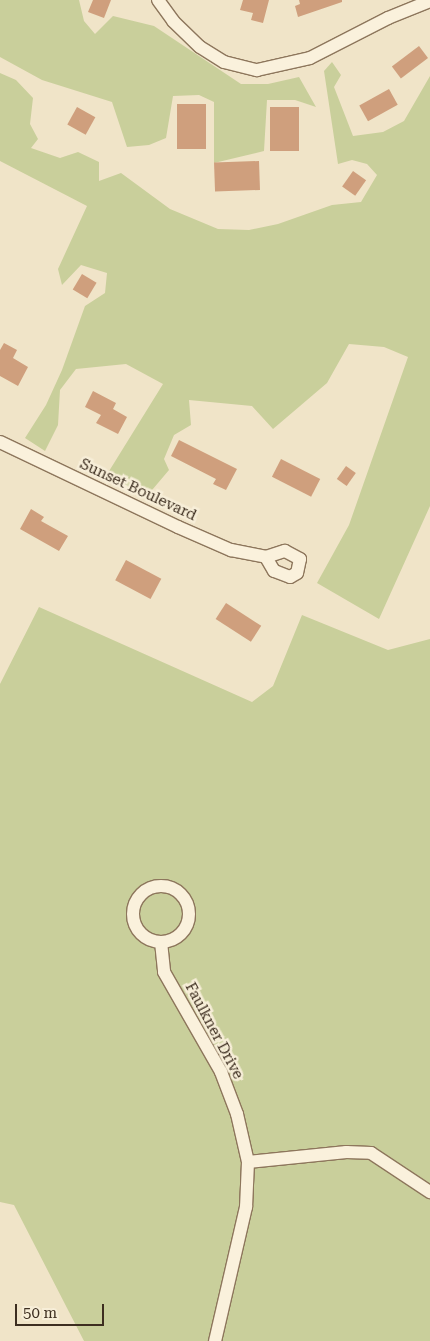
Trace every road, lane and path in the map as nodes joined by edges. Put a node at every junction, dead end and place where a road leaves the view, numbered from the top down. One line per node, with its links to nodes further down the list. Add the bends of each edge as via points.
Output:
1 (158, 0): 2 (street, via 173,21 200,47 224,62 242,69 258,70 310,58 388,18)
2 (430, 1)
3 (0, 442): 4 (street, Sunset Boulevard, via 231,550)
4 (266, 557)
5 (161, 942): 5 (street, via 141,934 133,915 140,895 158,886 179,892 189,912 181,933); 6 (street, Faulkner Drive, via 164,972 221,1072 237,1114)
6 (248, 1162): 7 (street, via 346,1152 370,1153); 8 (street, Faulkner Drive, via 246,1207)
7 (430, 1192)
8 (215, 1341)

